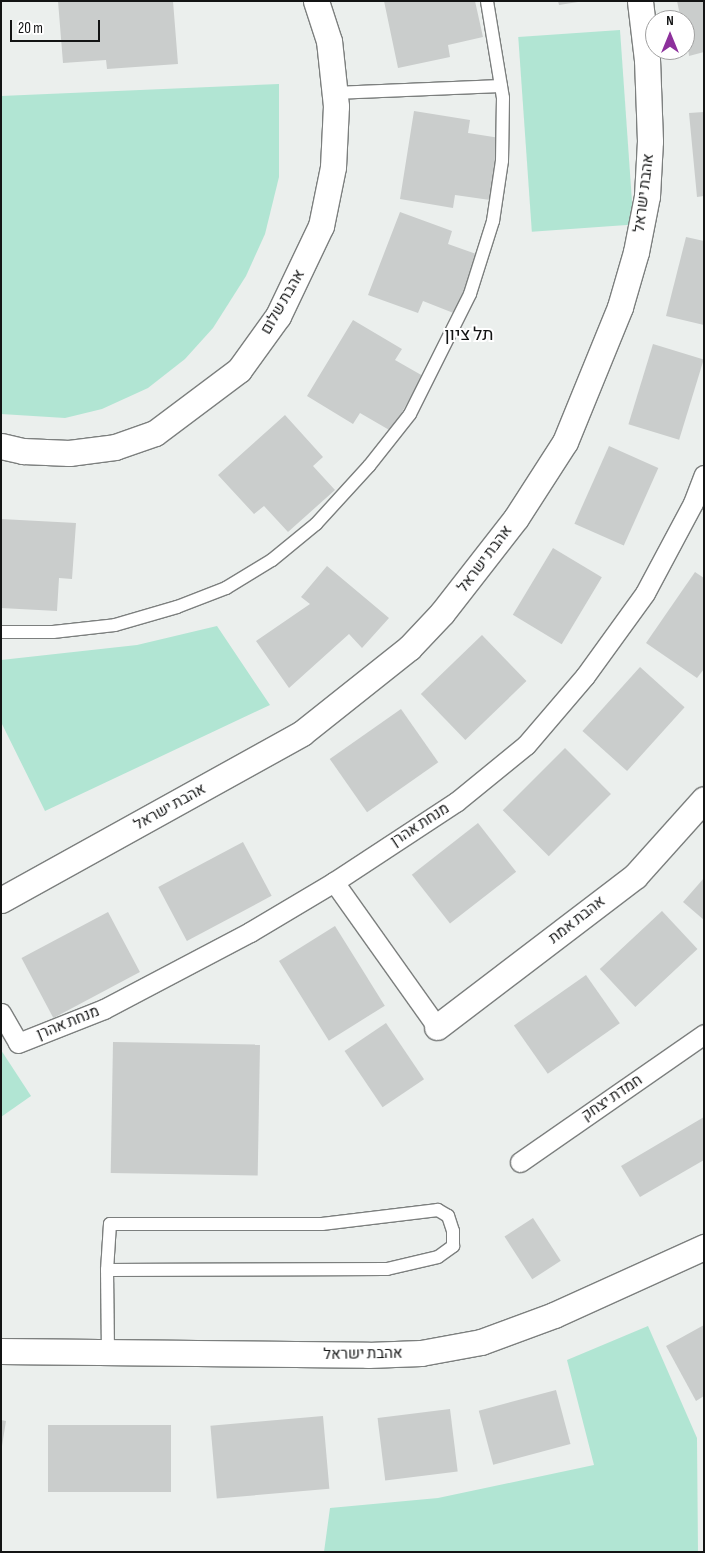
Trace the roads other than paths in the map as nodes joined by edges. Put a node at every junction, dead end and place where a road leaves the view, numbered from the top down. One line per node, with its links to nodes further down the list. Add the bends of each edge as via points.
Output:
1 (316, 1): 5 (street, אהבת שלום, via 329,41)
2 (487, 1): 4 (lane)
3 (640, 1): 11 (street, אהבת ישראל, via 647,60 650,141 647,196 636,252 620,308 565,442 516,518 442,613 408,648 302,733)
4 (501, 86): 5 (lane); 8 (lane, via 502,161 493,220 470,294 410,414 363,473 316,524 272,560 226,588 177,607 115,625 53,632)
5 (334, 93): 6 (street, אהבת שלום, via 333,167 321,226 278,316 239,370 155,433 115,447 69,453 23,451)
6 (1, 446)
7 (704, 475): 10 (street, מנחת אהרן, via 693,503 645,593 585,676 526,745 456,802)
8 (1, 632)
9 (704, 799): 13 (street, אהבת אמת, via 635,876)
10 (334, 882): 12 (street, מנחת אהרן, via 250,932 104,1009 18,1043); 13 (street)
11 (1, 900)
12 (1, 1013)
13 (437, 1026)
14 (704, 1034): 15 (street, חמדת יצחק)
15 (520, 1162)
16 (704, 1247): 19 (street, אהבת ישראל, via 554,1315 481,1342 430,1351 368,1355)
17 (108, 1270): 17 (lane, via 387,1269 438,1257 453,1246 453,1231 448,1216 438,1210 322,1224 110,1224); 19 (lane)
18 (1, 1351): 19 (street, אהבת ישראל)
19 (108, 1353)

